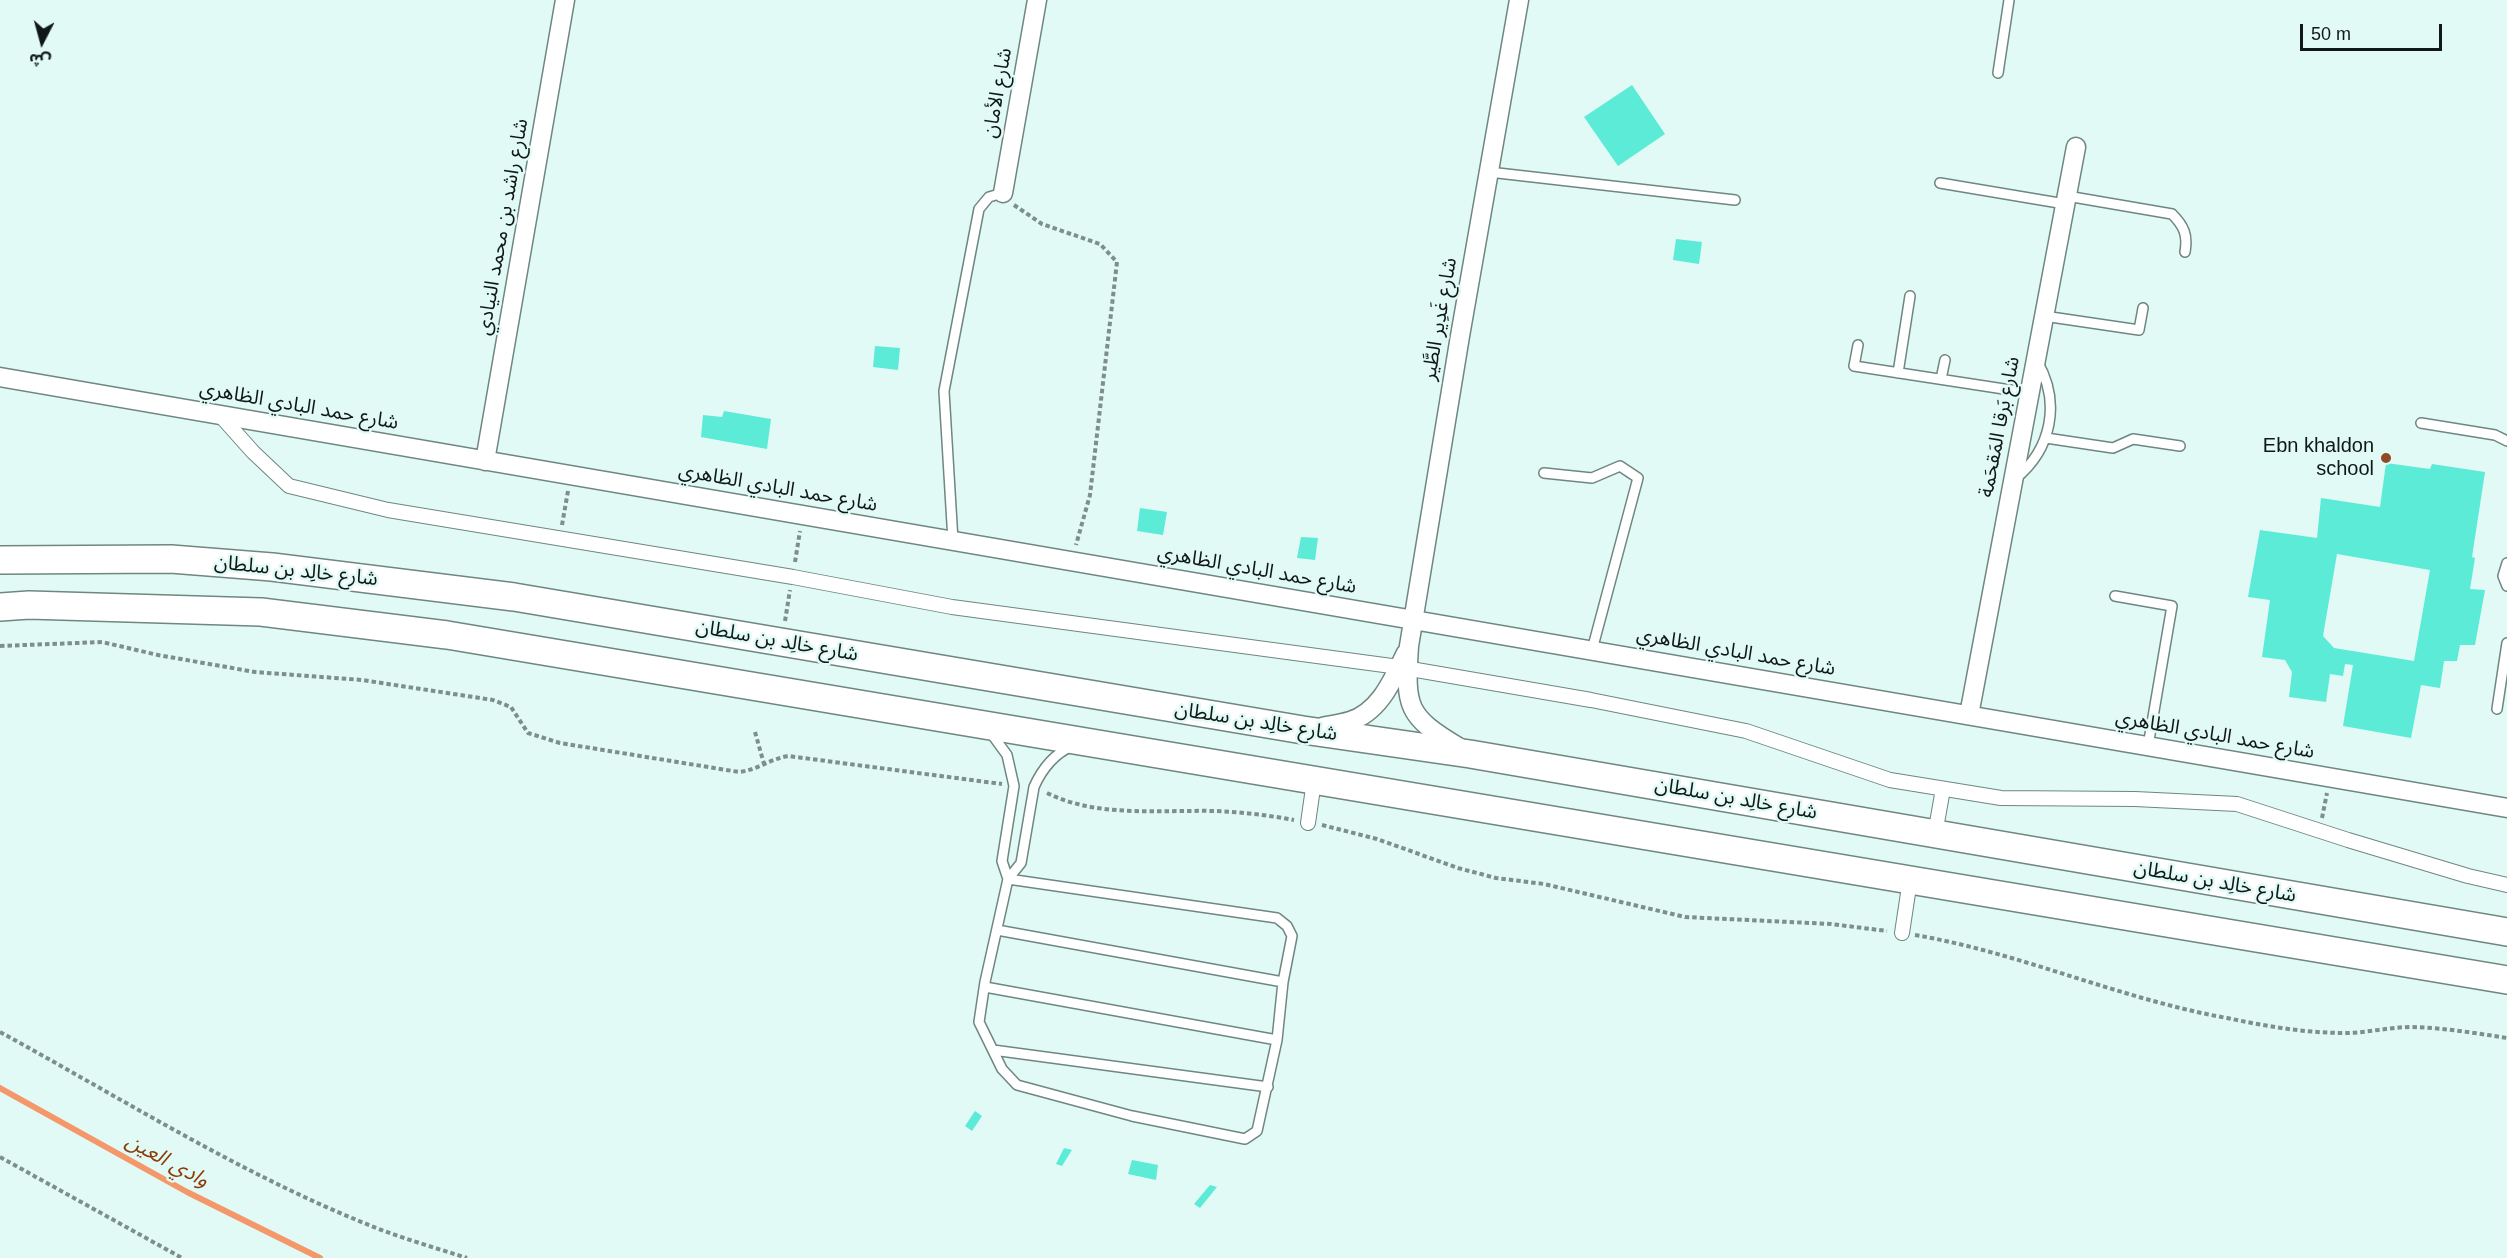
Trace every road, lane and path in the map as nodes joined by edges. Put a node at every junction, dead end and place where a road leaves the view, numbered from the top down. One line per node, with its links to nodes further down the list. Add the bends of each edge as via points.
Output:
1 (565, 0): 28 (street, شارع راشد بن محمد النيادي)
2 (1037, 0): 9 (street, شارع الأمان)
3 (1519, 0): 7 (street, شارع غَدِير الطَّير)
4 (2009, 0): 5 (lane)
5 (1998, 73)
6 (2076, 147): 11 (street, شارع بَرقا المَقحَمة)
7 (1489, 172): 10 (lane); 40 (street, شارع غَدِير الطَّير)
8 (1940, 183): 11 (lane)
9 (1003, 193): 33 (lane, via 989,197 979,209 945,379); 35 (path, via 1042,224 1100,244 1117,262 1090,495)
10 (1735, 200)
11 (2066, 200): 12 (lane, via 2172,214 2187,237); 15 (street, شارع بَرقا المَقحَمة)
12 (2185, 252)
13 (1910, 296): 19 (lane)
14 (2143, 308): 15 (lane, via 2139,330)
15 (2044, 316): 17 (street, شارع بَرقا المَقحَمة)
16 (1858, 345): 19 (lane, via 1854,366)
17 (2036, 359): 22 (street, شارع بَرقا المَقحَمة); 25 (lane, via 2050,397)
18 (1944, 360): 21 (lane)
19 (1898, 373): 21 (lane)
20 (0, 377): 23 (street, شارع حمد البادي الظاهري)
21 (1941, 379): 22 (lane)
22 (2030, 393): 31 (street, شارع بَرقا المَقحَمة)
23 (220, 415): 28 (street, شارع حمد البادي الظاهري); 32 (street, via 289,486 388,510)
24 (2421, 423): 26 (lane, via 2495,435)
25 (2046, 438): 27 (lane, via 2113,448 2133,439); 31 (lane, via 2033,462)
26 (2507, 441)
27 (2180, 446)
28 (485, 461): 30 (street, شارع حمد البادي الظاهري)
29 (1544, 473): 43 (lane, via 1592,478 1620,466 1638,478)
30 (570, 475): 32 (path); 33 (street, شارع حمد البادي الظاهري)
31 (2013, 481): 46 (street, شارع بَرقا المَقحَمة)
32 (560, 537): 44 (street, via 952,607)
33 (953, 541): 35 (street, شارع حمد البادي الظاهري)
34 (0, 560): 48 (main road, شارع خالِد بن سلطان, via 171,559 272,567 502,596)
35 (1071, 561): 40 (street, شارع حمد البادي الظاهري)
36 (2507, 563): 37 (lane, via 2503,576)
37 (2507, 586)
38 (2115, 596): 51 (lane, via 2172,606)
39 (0, 607): 47 (main road, via 261,612 447,635)
40 (1413, 620): 43 (street, شارع حمد البادي الظاهري); 44 (street, شارع غَدِير الطَّير)
41 (2507, 643): 45 (lane)
42 (0, 646): 53 (path, via 102,642 255,672 362,680 492,700 511,707 528,733 560,743 739,772)
43 (1592, 650): 46 (street, شارع حمد البادي الظاهري)
44 (1403, 668): 48 (street, شارع غَدِير الطَّير, via 1369,711 1351,721); 52 (street, شارع غَدِير الطَّير, via 1412,707 1421,722); 58 (street, via 1746,731 1890,780)
45 (2497, 709)
46 (1969, 715): 51 (street, شارع حمد البادي الظاهري)
47 (982, 726): 50 (main road); 56 (lane, via 1007,755)
48 (1303, 730): 52 (main road, شارع خالِد بن سلطان)
49 (755, 732): 53 (path)
50 (1081, 742): 55 (main road); 57 (lane, via 1052,760)
51 (2148, 746): 54 (street, شارع حمد البادي الظاهري)
52 (1470, 754): 62 (main road, شارع خالِد بن سلطان)
53 (764, 764): 56 (path, via 788,756)
54 (2330, 777): 59 (street, شارع حمد البادي الظاهري); 61 (path)
55 (1314, 781): 60 (street); 64 (main road)
56 (1014, 786): 63 (lane, via 1002,861)
57 (1034, 787): 60 (path, via 1062,801 1115,810 1230,812); 63 (lane, via 1021,863)
58 (1943, 789): 61 (street, via 2001,798 2237,804); 62 (street)
59 (2507, 808)
60 (1308, 823): 68 (path, via 1368,836 1496,878 1544,884 1685,917 1832,924)
61 (2320, 830): 65 (street)
62 (1935, 834): 67 (main road, شارع خالِد بن سلطان)
63 (1008, 879): 66 (lane); 70 (lane, via 1277,918 1292,936)
64 (1910, 880): 68 (street); 69 (main road)
65 (2507, 885)
66 (997, 930): 70 (lane); 71 (lane)
67 (2507, 932)
68 (1902, 933): 73 (path, via 1955,942 2123,994 2225,1018 2306,1031 2346,1033 2411,1027)
69 (2507, 980)
70 (1283, 982): 74 (lane)
71 (985, 987): 74 (lane); 75 (lane, via 979,1022)
72 (0, 1032): 79 (path, via 219,1154 315,1201 364,1223)
73 (2507, 1038)
74 (1277, 1040): 76 (lane)
75 (993, 1050): 76 (lane); 76 (lane, via 1002,1069 1017,1085 1132,1116 1245,1138 1257,1131)
76 (1268, 1087)
77 (0, 1157): 78 (path)
78 (182, 1258)
79 (467, 1258)

